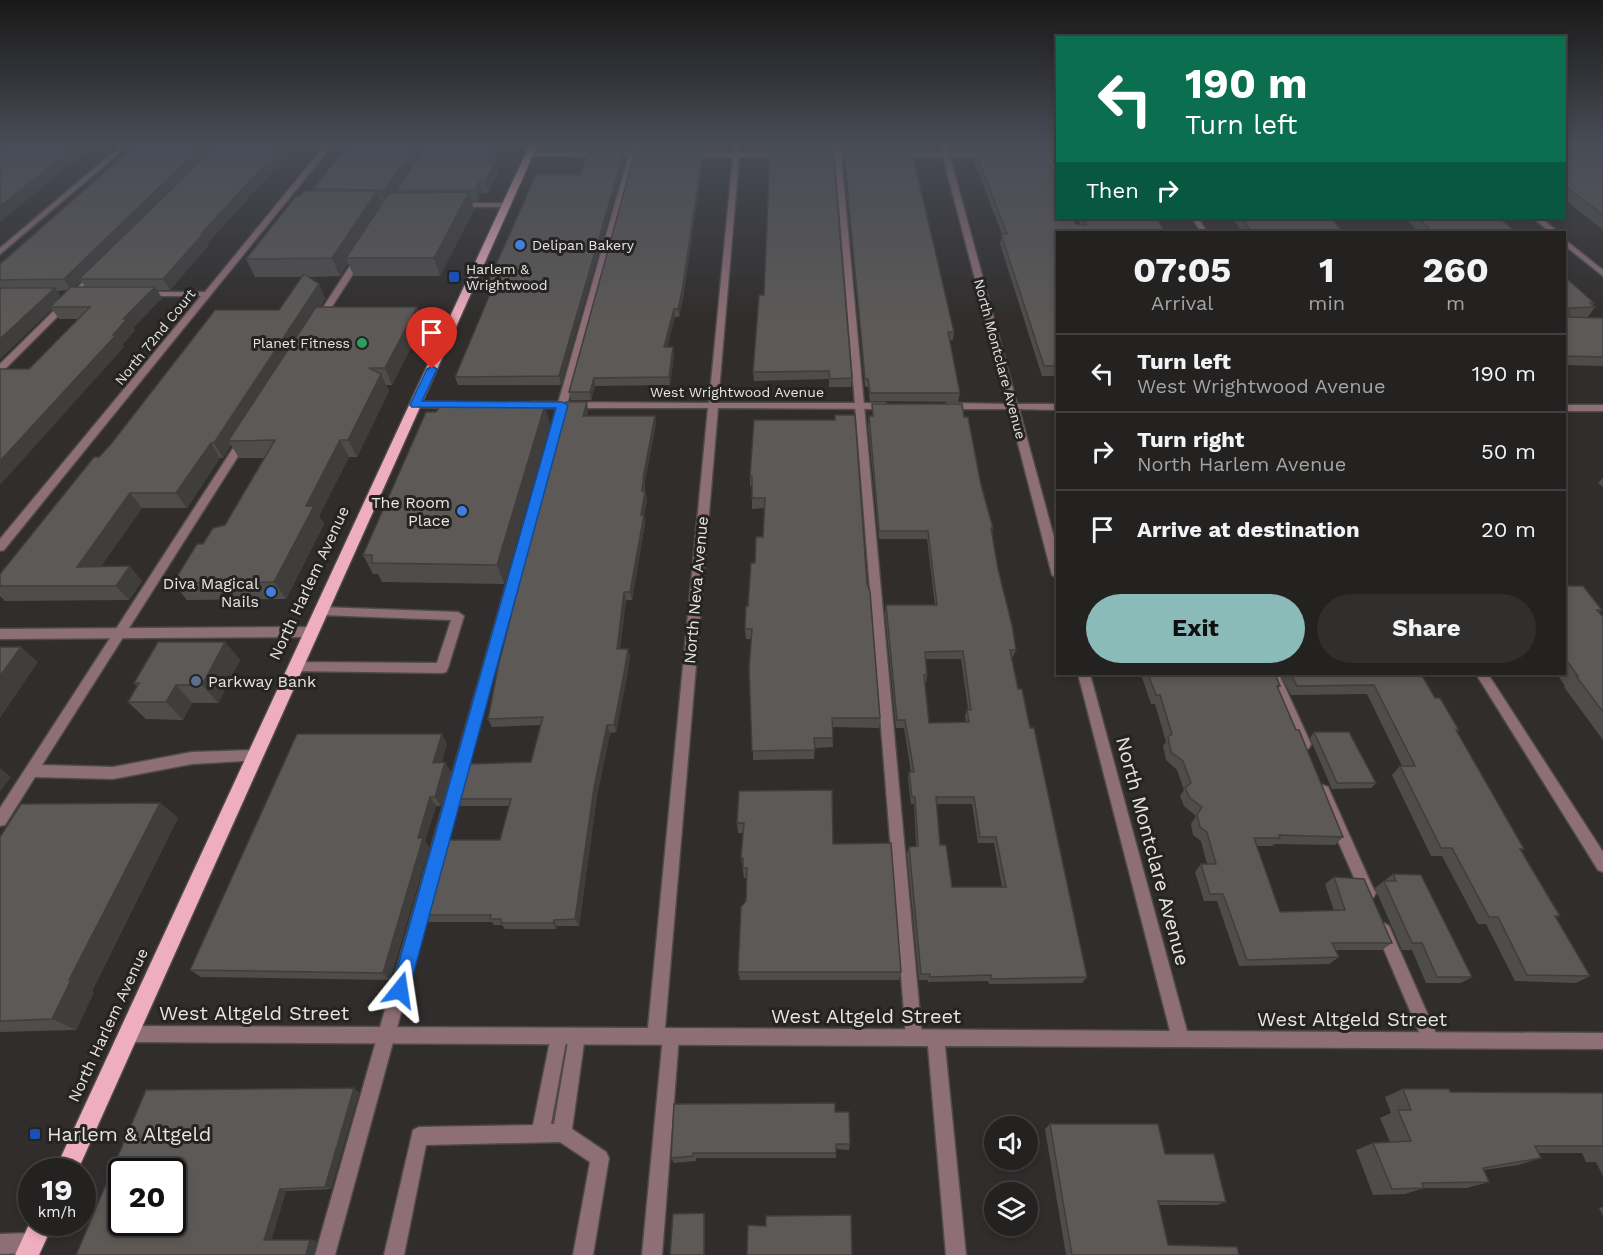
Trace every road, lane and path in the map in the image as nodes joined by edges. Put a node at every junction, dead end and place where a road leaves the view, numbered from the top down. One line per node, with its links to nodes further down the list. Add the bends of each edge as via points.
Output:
1 (58, 203): 15 (street)
2 (509, 203): 10 (main road, North Harlem Avenue)
3 (618, 203): 28 (street)
4 (732, 203): 29 (street, North Neva Avenue)
5 (842, 203): 30 (street)
6 (959, 203): 33 (street, North Montclare Avenue)
7 (280, 204): 8 (street); 19 (street, North 72nd Court)
8 (292, 204)
9 (449, 206): 10 (street)
10 (507, 206): 25 (main road, North Harlem Avenue)
11 (1537, 219): 12 (street)
12 (1553, 231)
13 (1566, 243): 17 (street)
14 (368, 244): 23 (street)
15 (0, 252)
16 (101, 270): 21 (street)
17 (1603, 274)
18 (135, 294): 19 (street)
19 (207, 294): 38 (street, North 72nd Court)
20 (64, 295): 21 (street)
21 (75, 295): 22 (street); 24 (street)
22 (87, 295)
23 (313, 330)
24 (0, 369)
25 (416, 405): 26 (street); 40 (main road, North Harlem Avenue)
26 (470, 405)
27 (516, 405): 28 (street, West Wrightwood Avenue)
28 (562, 405): 29 (street, West Wrightwood Avenue); 55 (street)
29 (713, 406): 30 (street, West Wrightwood Avenue); 57 (street, North Neva Avenue)
30 (861, 406): 31 (street, West Wrightwood Avenue); 58 (street)
31 (896, 406)
32 (943, 406): 33 (street)
33 (1013, 406): 34 (street); 39 (street, North Montclare Avenue)
34 (1056, 407)
35 (1566, 408): 36 (street)
36 (1603, 408)
37 (250, 428): 42 (street)
38 (0, 547)
39 (1056, 567)
40 (321, 611): 41 (main road, North Harlem Avenue); 44 (street, via 458,616 442,668)
41 (312, 632): 42 (street); 44 (main road, North Harlem Avenue)
42 (119, 633): 43 (street); 50 (street)
43 (0, 634)
44 (296, 667): 48 (main road, North Harlem Avenue)
45 (1084, 675): 60 (street, North Montclare Avenue)
46 (1273, 675): 49 (street)
47 (1483, 675): 53 (street)
48 (255, 756): 50 (street, via 192,758 113,773); 54 (main road, North Harlem Avenue)
49 (1310, 760)
50 (31, 771): 52 (street)
51 (1320, 781): 61 (street)
52 (0, 820)
53 (1603, 864)
54 (128, 1034): 55 (street, West Altgeld Street); 65 (main road, North Harlem Avenue)
55 (387, 1035): 56 (street, West Altgeld Street); 68 (street)
56 (568, 1036): 57 (street, West Altgeld Street); 63 (street); 64 (street)
57 (663, 1036): 58 (street, West Altgeld Street); 71 (street, North Neva Avenue)
58 (914, 1037): 59 (street, West Altgeld Street)
59 (936, 1038): 60 (street, West Altgeld Street); 72 (street)
60 (1181, 1039): 61 (street, West Altgeld Street)
61 (1431, 1040): 62 (street, West Altgeld Street)
62 (1603, 1041)
63 (540, 1133): 64 (street); 69 (street, via 418,1136)
64 (562, 1133): 70 (street, via 600,1158)
65 (71, 1158)
66 (34, 1240): 67 (street)
67 (0, 1244)
68 (325, 1255)
69 (394, 1255)
70 (583, 1255)
71 (652, 1255)
72 (956, 1255)

